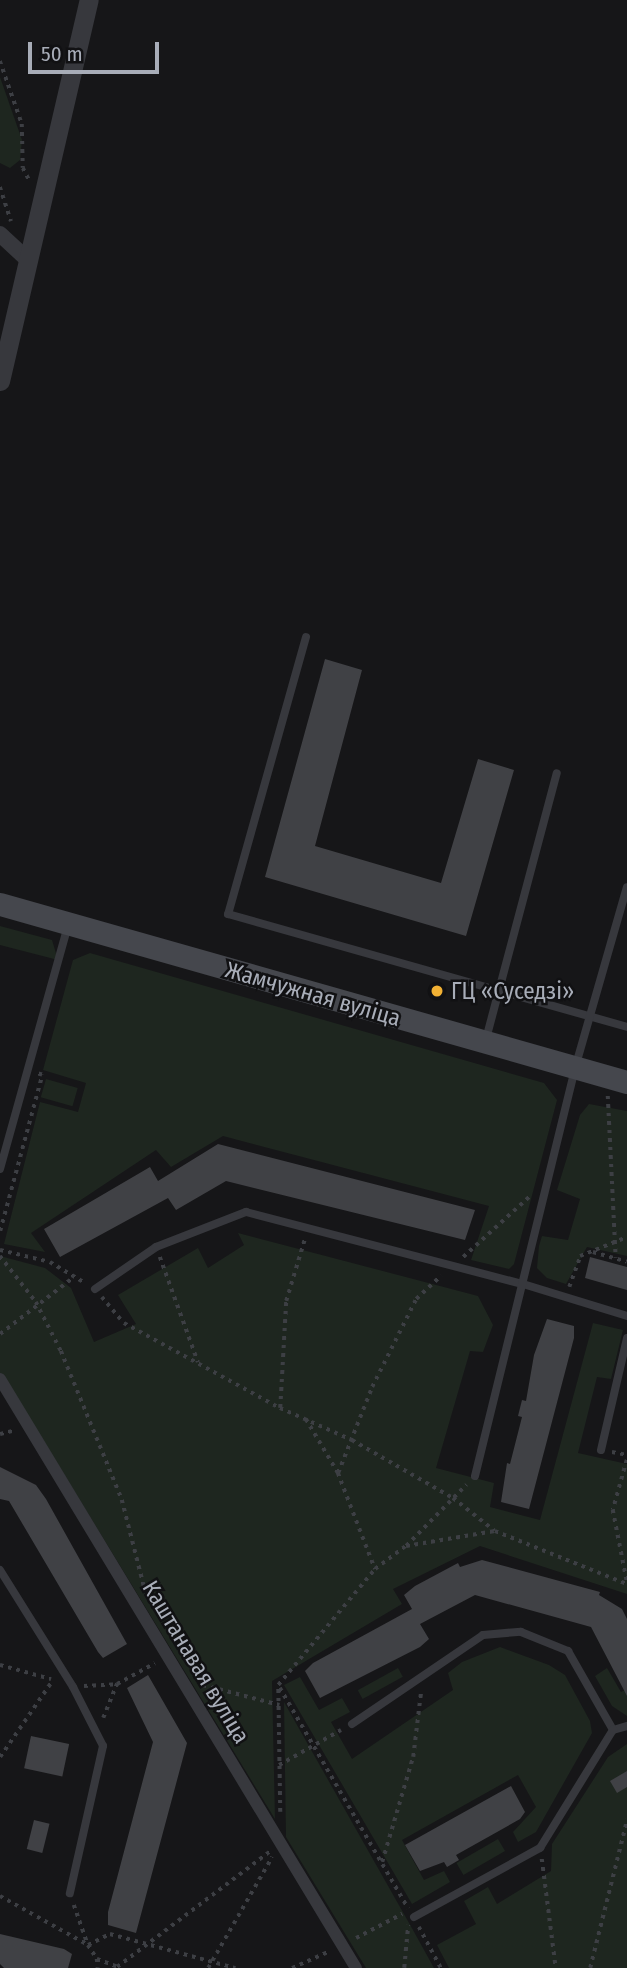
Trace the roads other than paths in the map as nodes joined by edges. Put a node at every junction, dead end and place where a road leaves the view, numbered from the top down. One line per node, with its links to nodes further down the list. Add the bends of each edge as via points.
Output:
1 (89, 0): 3 (street)
2 (0, 234): 3 (street)
3 (29, 260): 4 (street)
4 (0, 381)
5 (306, 637): 10 (lane, via 228,914)
6 (557, 773): 10 (lane)
7 (627, 887): 11 (lane)
8 (0, 904): 9 (main road, Жамчужная вуліца)
9 (68, 925): 13 (main road, Жамчужная вуліца); 16 (lane)
10 (499, 991): 11 (lane); 13 (lane)
11 (590, 1016): 12 (lane); 14 (lane)
12 (627, 1027)
13 (485, 1042): 14 (main road, Жамчужная вуліца)
14 (576, 1068): 15 (main road, Жамчужная вуліца); 17 (lane)
15 (617, 1079)
16 (0, 1169)
17 (523, 1284): 18 (lane, via 246,1212 156,1247); 19 (lane); 23 (lane)
18 (95, 1289)
19 (627, 1316)
20 (627, 1338): 22 (lane)
21 (0, 1379): 30 (street, Каштанавая вуліца)
22 (601, 1450)
23 (475, 1476)
24 (0, 1570): 28 (lane, via 73,1687 103,1746)
25 (352, 1724): 27 (lane, via 483,1635 521,1632 568,1651)
26 (627, 1726): 27 (lane)
27 (613, 1730): 29 (lane, via 540,1848)
28 (70, 1893)
29 (412, 1913)
30 (356, 1968)

